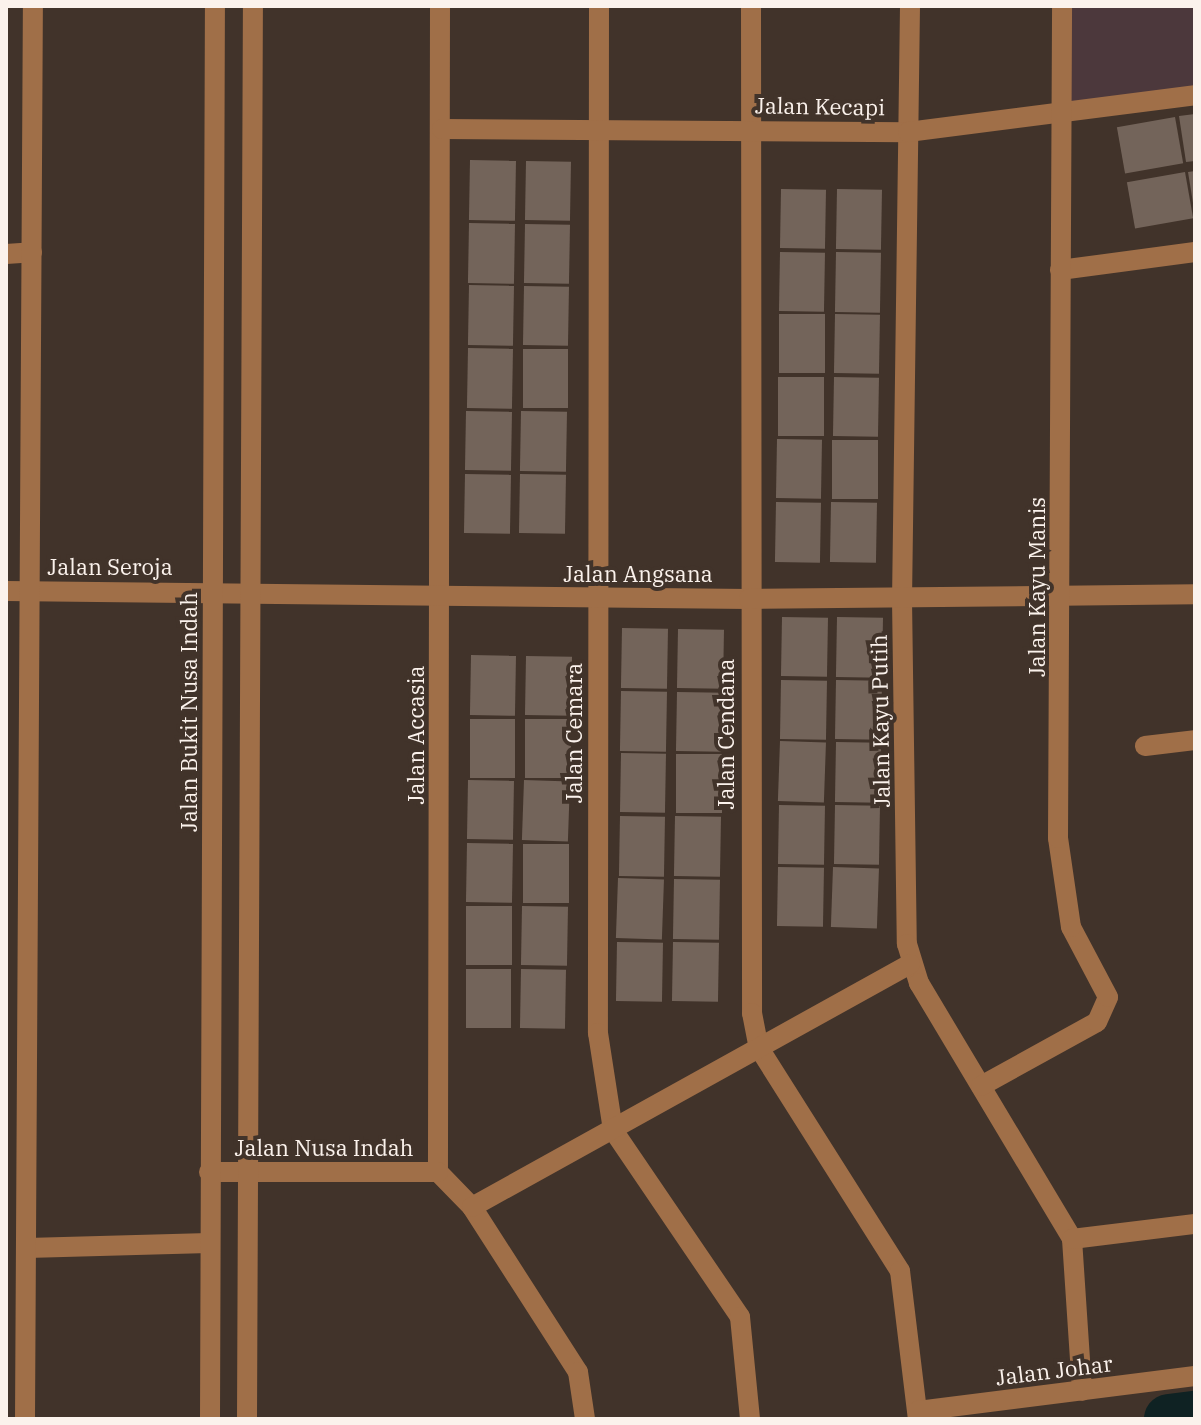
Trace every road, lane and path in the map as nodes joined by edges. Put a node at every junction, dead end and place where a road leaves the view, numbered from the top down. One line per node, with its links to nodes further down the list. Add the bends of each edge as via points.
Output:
1 (33, 6): 15 (street)
2 (215, 6): 21 (street, Jalan Bukit Nusa Indah)
3 (253, 6): 22 (street)
4 (440, 6): 12 (street, Jalan Accasia)
5 (599, 6): 13 (street, Jalan Cemara)
6 (751, 6): 11 (street, Jalan Cendana)
7 (910, 6): 14 (street, Jalan Kayu Putih)
8 (1062, 6): 10 (street, Jalan Kayu Manis)
9 (1195, 95): 10 (street, Jalan Kecapi)
10 (1061, 116): 14 (street, Jalan Kecapi); 18 (street, Jalan Kayu Manis)
11 (753, 128): 13 (street, Jalan Kecapi); 14 (street, Jalan Kecapi); 27 (street, Jalan Cendana)
12 (442, 129): 13 (street, Jalan Kecapi); 25 (street, Jalan Accasia)
13 (598, 130): 26 (street, Jalan Cemara)
14 (908, 132): 28 (street, Jalan Kayu Putih)
15 (32, 252): 17 (street); 20 (street)
16 (1195, 252): 18 (street)
17 (6, 254)
18 (1060, 270): 23 (street, Jalan Kayu Manis)
19 (6, 591): 20 (street, Jalan Seroja)
20 (28, 591): 21 (street, Jalan Seroja); 42 (street)
21 (214, 591): 22 (street, Jalan Angsana); 35 (street, Jalan Bukit Nusa Indah)
22 (248, 593): 25 (street, Jalan Angsana); 36 (street)
23 (1062, 594): 24 (street, Jalan Angsana); 28 (street, Jalan Angsana); 33 (street, Jalan Kayu Manis, via 1064,896 1108,997 1097,1022)
24 (1195, 594)
25 (441, 597): 26 (street, Jalan Angsana); 37 (street, Jalan Accasia)
26 (598, 598): 27 (street, Jalan Angsana); 34 (street, Jalan Cemara, via 598,1033)
27 (749, 599): 28 (street, Jalan Angsana); 32 (street, Jalan Cendana, via 750,970)
28 (902, 599): 31 (street, Jalan Kayu Putih)
29 (1195, 740): 30 (street)
30 (1145, 746)
31 (910, 964): 32 (street); 33 (street, Jalan Kayu Putih)
32 (759, 1048): 34 (street); 46 (street, Jalan Cendana, via 900,1271)
33 (981, 1086): 40 (street, Jalan Kayu Putih)
34 (613, 1130): 38 (street); 51 (street, Jalan Cemara, via 740,1317)
35 (209, 1172): 36 (street, Jalan Nusa Indah); 41 (street, Jalan Bukit Nusa Indah)
36 (245, 1172): 37 (street, Jalan Nusa Indah); 49 (street)
37 (438, 1172): 38 (street)
38 (472, 1207): 50 (street, via 578,1372)
39 (1195, 1224): 40 (street)
40 (1072, 1239): 45 (street, Jalan Kayu Putih)
41 (209, 1243): 42 (street); 48 (street, Jalan Bukit Nusa Indah)
42 (27, 1248): 43 (street)
43 (15, 1284): 47 (street)
44 (1195, 1376): 45 (street, Jalan Johar)
45 (1082, 1391): 46 (street, Jalan Johar)
46 (918, 1415)
47 (25, 1419)
48 (210, 1419)
49 (247, 1419)
50 (585, 1419)
51 (750, 1419)

